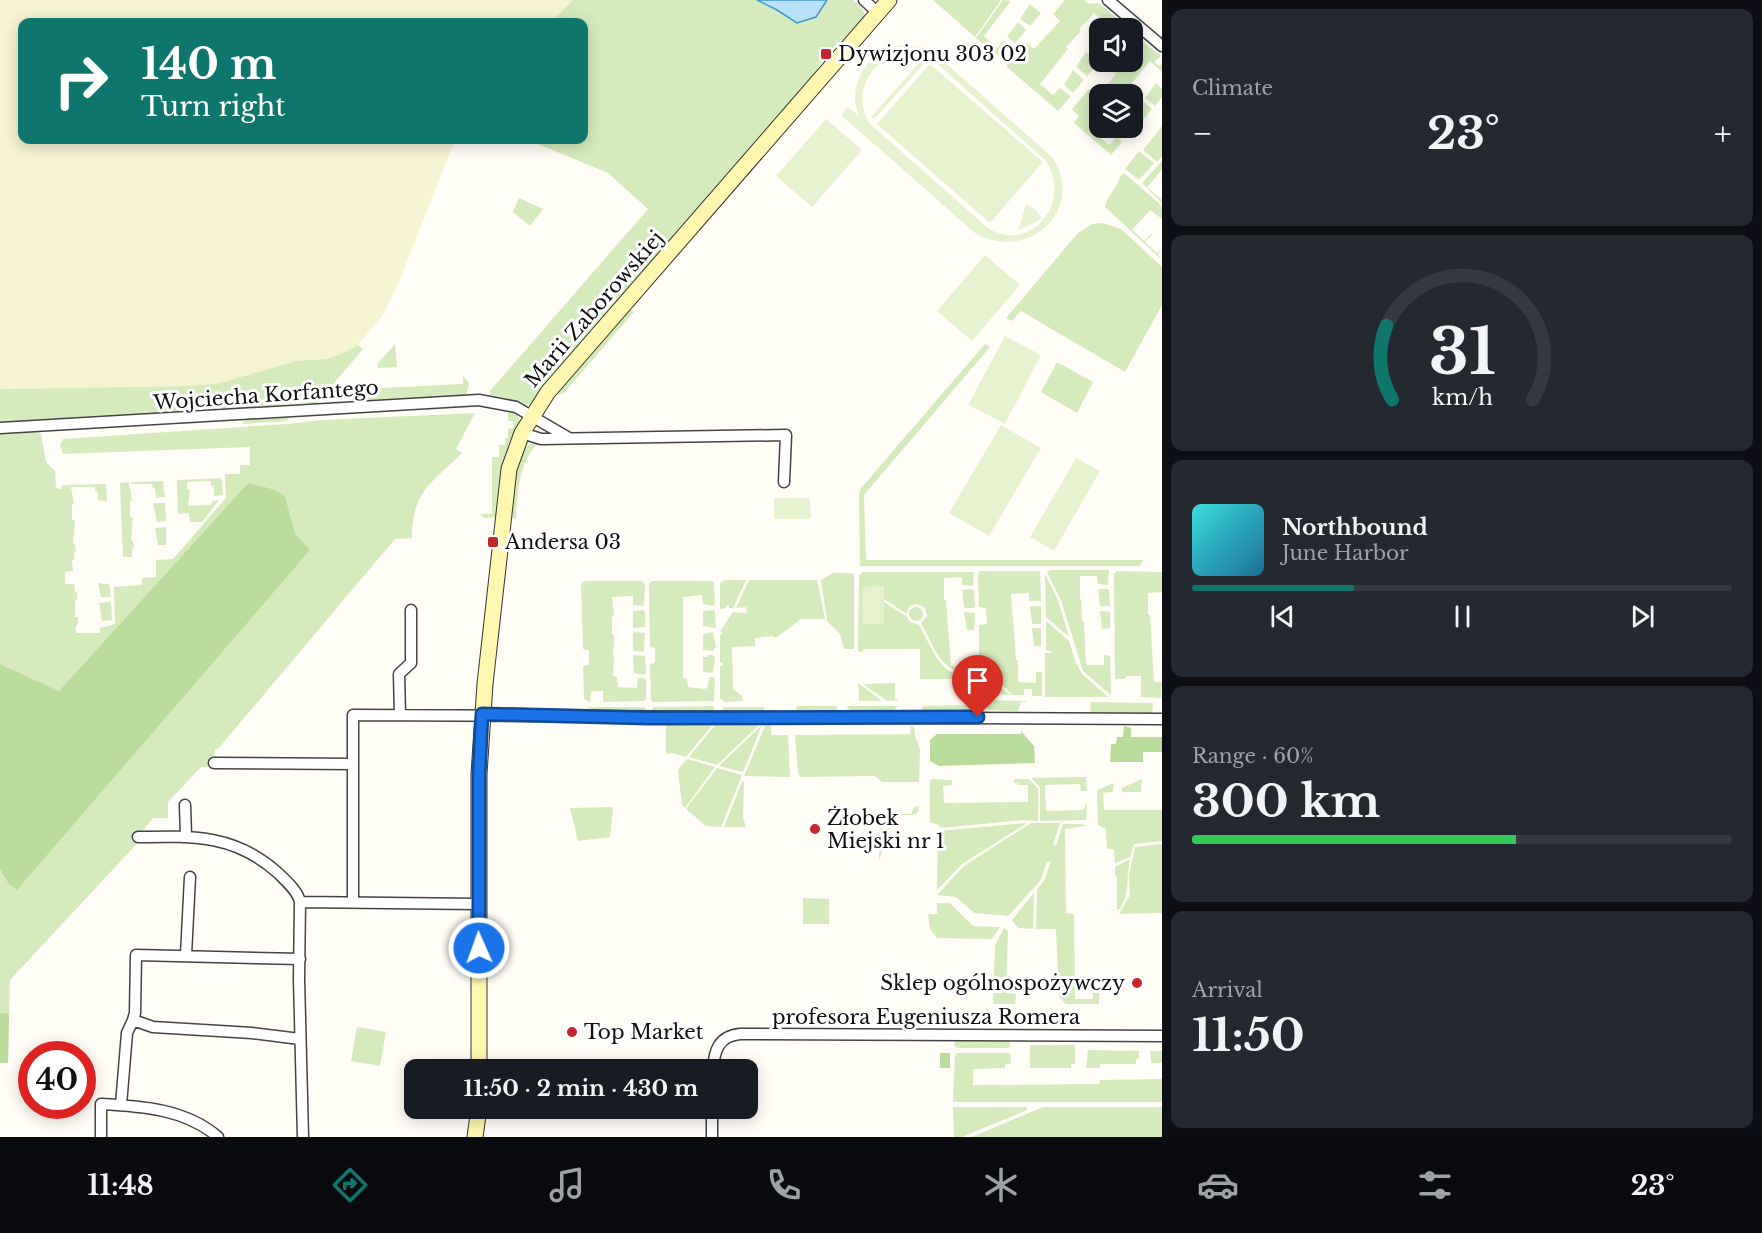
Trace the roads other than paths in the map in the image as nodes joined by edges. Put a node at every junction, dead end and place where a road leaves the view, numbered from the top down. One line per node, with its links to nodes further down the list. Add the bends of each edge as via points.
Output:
1 (864, 0): 4 (street)
2 (889, 0): 4 (street, Marii Zaborowskiej)
3 (1108, 0): 5 (street)
4 (878, 13): 6 (street, Marii Zaborowskiej, via 548,392)
5 (1162, 46)
6 (531, 417): 7 (street, Wojciecha Korfantego, via 512,406 479,400); 8 (street, Marii Zaborowskiej); 9 (street, Wojciecha Korfantego)
7 (0, 428)
8 (522, 433): 9 (street, via 541,439); 13 (street, Marii Zaborowskiej, via 507,486)
9 (568, 438): 10 (street, via 786,435)
10 (784, 482)
11 (411, 610): 12 (street, via 411,663 399,674)
12 (400, 714): 13 (street); 16 (street, via 353,715)
13 (482, 714): 14 (street); 23 (street, Marii Zaborowskiej)
14 (1162, 719)
15 (214, 764): 16 (street)
16 (353, 764): 22 (street)
17 (186, 805): 18 (street)
18 (186, 836): 19 (street); 21 (street, via 242,848 280,875)
19 (138, 837)
20 (190, 877): 24 (street)
21 (300, 902): 22 (street); 25 (street)
22 (353, 902): 23 (street)
23 (478, 904): 29 (street, Marii Zaborowskiej)
24 (186, 955): 25 (street); 26 (street, via 136,955)
25 (300, 959): 28 (street)
26 (133, 1020): 28 (street, via 153,1027); 31 (street, via 127,1033)
27 (1162, 1036): 30 (street, profesora Eugeniusza Romera, via 740,1034 720,1042)
28 (300, 1039): 36 (street)
29 (479, 1059)
30 (714, 1059)
31 (121, 1105): 34 (street, via 101,1104); 35 (street, via 161,1110)
32 (477, 1119): 37 (street)
33 (712, 1119): 38 (street)
34 (101, 1137)
35 (218, 1137)
36 (303, 1137)
37 (475, 1137)
38 (712, 1137)

